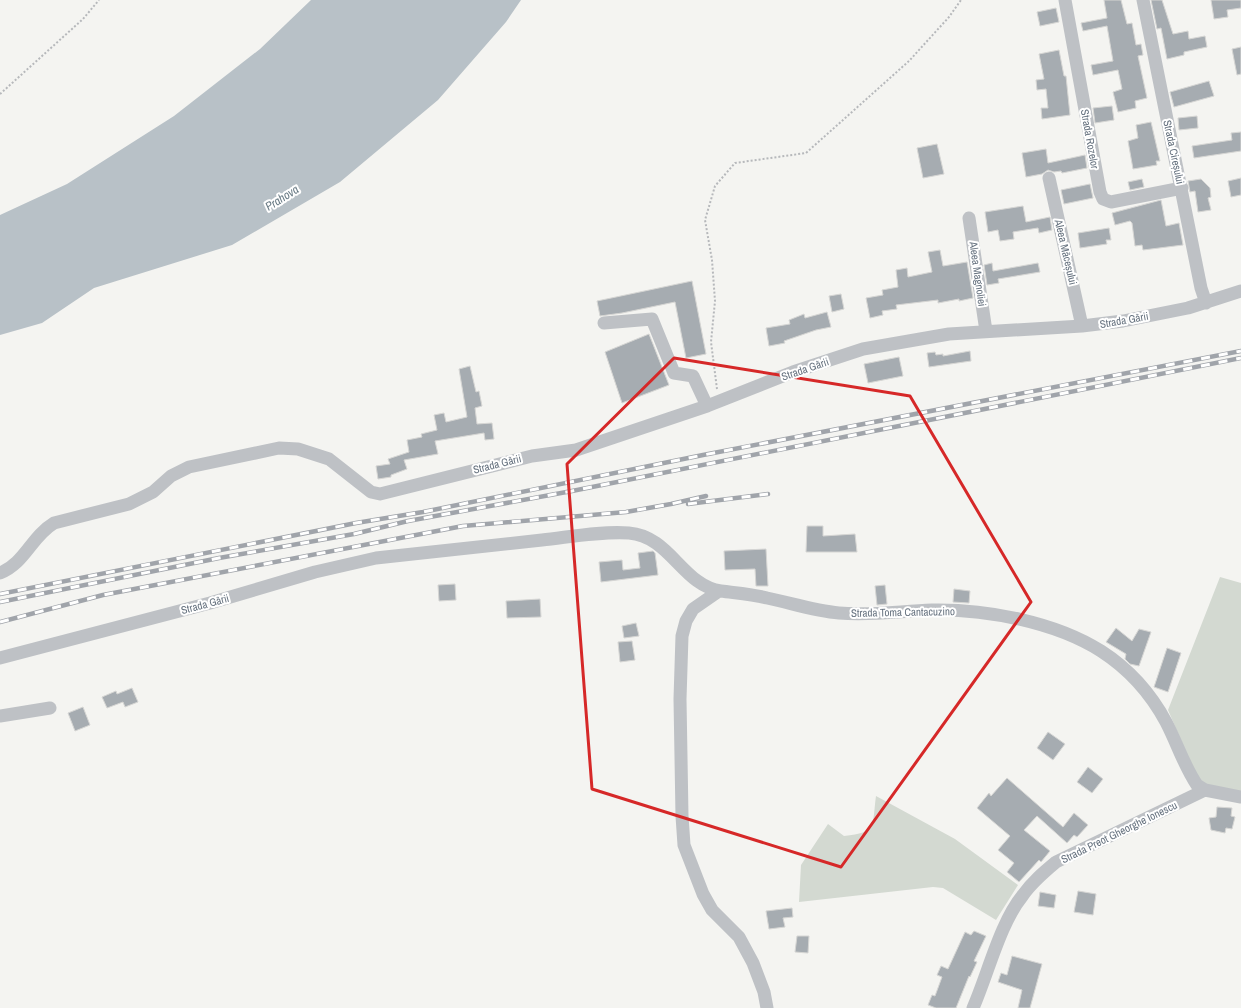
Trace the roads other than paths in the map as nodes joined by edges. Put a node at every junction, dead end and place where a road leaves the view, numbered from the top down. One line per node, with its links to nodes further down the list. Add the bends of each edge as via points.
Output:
1 (1066, 0): 4 (street, Strada Rozelor, via 1103,199 1111,202)
2 (1143, 0): 4 (street, Strada Cireșului)
3 (1049, 178): 9 (street, Aleea Măceșului)
4 (1182, 188): 7 (street, Strada Cireșului)
5 (969, 218): 10 (street, Aleea Magnoliei)
6 (1241, 291): 7 (street, Strada Gării)
7 (1206, 303): 9 (street, Strada Gării, via 1123,321)
8 (604, 323): 11 (street, via 652,319 674,373 693,376)
9 (1082, 326): 10 (street, Strada Gării)
10 (986, 331): 11 (street, Strada Gării, via 949,334 863,349 793,372)
11 (712, 404): 13 (street, Strada Gării, via 576,450 532,456 380,494 371,492 329,460 298,449 279,448 189,467 171,476 153,492 129,504 54,523 34,540 17,563)
12 (577, 536): 14 (street, Strada Toma Cantacuzino, via 630,533 648,537 663,547 702,583); 15 (street, Strada Gării, via 376,558 346,564)
13 (0, 573)
14 (718, 591): 18 (street, Strada Toma Cantacuzino, via 763,597 837,613 935,610 998,616 1058,630 1081,639 1109,657 1140,683 1166,723 1191,776 1197,785); 20 (street, via 693,609 682,636 680,699 684,846 712,910 739,937 753,963 764,992)
15 (0, 658)
16 (50, 708): 17 (street)
17 (0, 716)
18 (1205, 790): 19 (street); 21 (street, Strada Preot Gheorghe Ionescu, via 1056,862 1038,878 1022,895 1010,916)
19 (1241, 797)
20 (766, 1008)
21 (973, 1008)

